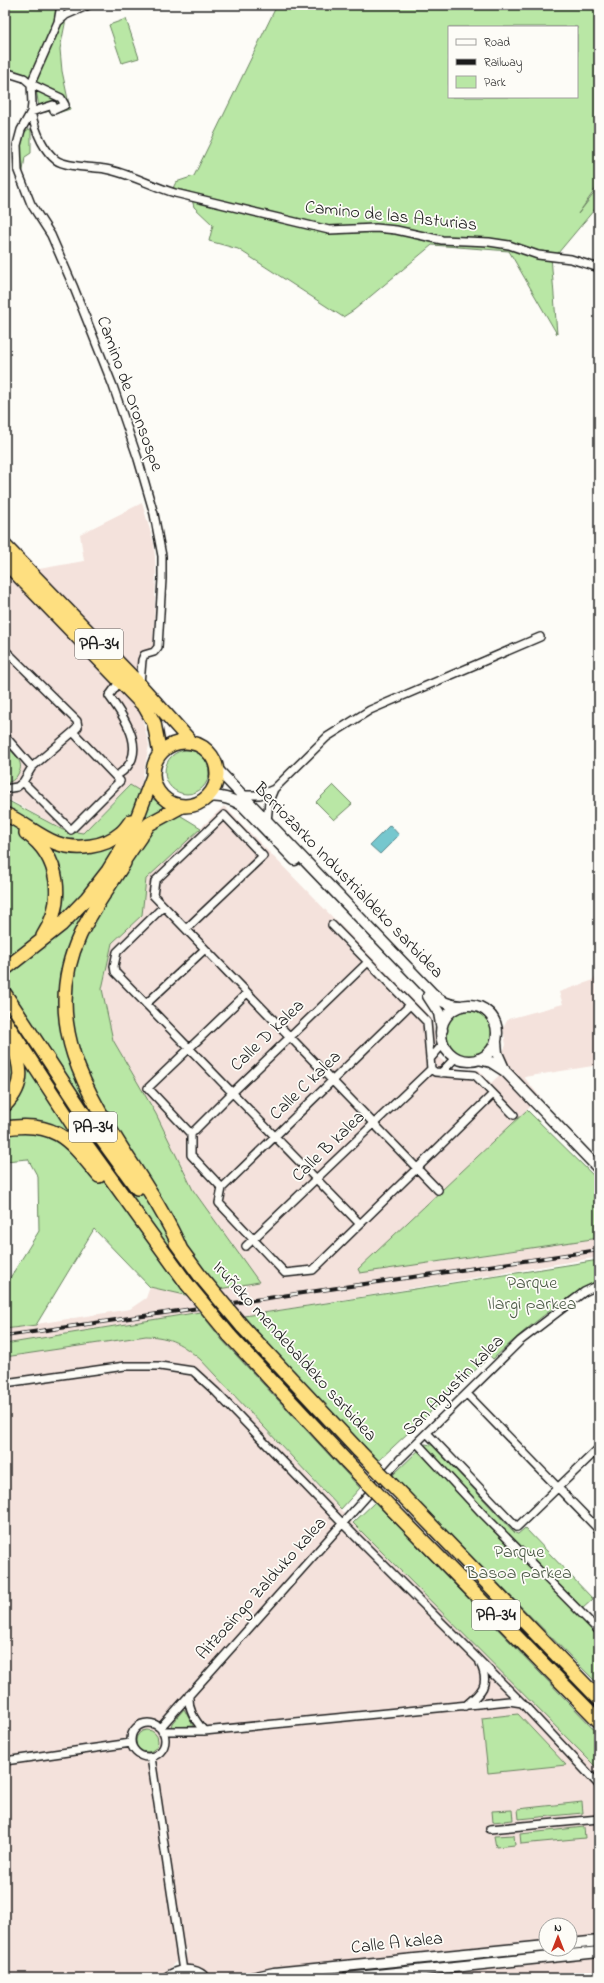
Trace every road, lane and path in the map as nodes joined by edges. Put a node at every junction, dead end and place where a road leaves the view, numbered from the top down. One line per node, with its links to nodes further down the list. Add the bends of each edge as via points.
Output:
1 (61, 5): 3 (street)
2 (89, 5): 3 (street, via 66,15)
3 (58, 22): 5 (street)
4 (5, 72): 5 (street, via 24,78)
5 (31, 84): 6 (street); 6 (street, via 61,98 65,105 54,110 53,106)
6 (31, 112): 7 (street, Camino de las Asturias, via 38,135 56,161 61,163 127,174 151,186 174,193 329,230 376,228 442,240 490,242 509,245 538,255 570,259); 13 (street, Camino de Oronsospe, via 21,130 17,145 18,171 31,204 51,235 113,386 154,514 162,556 157,650 144,655)
7 (599, 268)
8 (5, 546): 13 (highway, PA-34)
9 (5, 562): 12 (highway, PA-34)
10 (540, 637): 24 (street, via 370,710 327,737)
11 (5, 650): 14 (street, via 77,721 78,727)
12 (120, 681): 17 (highway, PA-34, via 145,707 154,723); 20 (street, via 109,696 129,725 134,750 130,762 123,772)
13 (140, 685): 16 (highway, PA-34)
14 (74, 732): 18 (street); 20 (street)
15 (5, 736): 18 (street)
16 (192, 743): 17 (highway, via 175,744); 19 (highway, PA-34, via 208,752)
17 (160, 754): 21 (highway, PA-34)
18 (32, 767): 22 (street)
19 (217, 769): 25 (main road, Berriozarko Industrialdeko sarbidea); 26 (highway, via 215,786)
20 (116, 776): 22 (street, via 120,781 71,830)
21 (153, 776): 27 (highway, via 162,796 171,803); 28 (highway, PA-34)
22 (23, 782): 23 (street, via 18,787)
23 (5, 789)
24 (274, 789): 25 (street, via 260,795); 31 (street, via 269,801)
25 (242, 795): 31 (main road, Berriozarko Industrialdeko sarbidea)
26 (209, 797): 27 (highway, via 192,805); 47 (main road, Berriozarko Industrialdeko sarbidea, via 232,799 242,805 432,1000 439,1013)
27 (182, 806): 32 (highway, via 150,824)
28 (141, 809): 29 (highway, via 121,833 105,842 78,847 57,843); 36 (highway, PA-34, via 131,834 108,871 87,898)
29 (5, 814)
30 (5, 822): 36 (highway, via 15,825 33,838 45,851 53,869 57,886 57,905)
31 (267, 822): 45 (main road, Berriozarko Industrialdeko sarbidea, via 432,993 448,1005)
32 (124, 863): 40 (highway, via 71,924 43,949); 76 (highway, via 93,909 79,936 68,969 64,996 65,1017 69,1040 84,1082 170,1224)
33 (163, 907): 35 (street); 35 (street, via 153,895 155,881 224,815 263,856); 43 (street, via 117,952 114,966 115,972)
34 (332, 925): 38 (street)
35 (186, 929): 37 (street)
36 (38, 944): 39 (highway, PA-34)
37 (205, 949): 41 (street); 43 (street)
38 (368, 962): 44 (street); 48 (street, Calle D kalea)
39 (5, 969)
40 (5, 976)
41 (247, 993): 48 (street); 51 (street)
42 (8, 998): 76 (highway, Iruñeko mendebaldeko sarbidea / PA-34, via 92,1126)
43 (146, 1004): 51 (street)
44 (410, 1004): 53 (street, via 428,1022); 58 (street, Calle C kalea)
45 (461, 1006): 47 (main road, via 448,1015); 49 (main road, via 479,1006 493,1017 497,1026)
46 (5, 1022): 61 (highway, via 19,1061 20,1074 18,1088); 74 (highway, Iruñeko mendebaldeko sarbidea / PA-34, via 78,1133)
47 (442, 1030): 50 (main road)
48 (290, 1037): 58 (street); 59 (street, Calle D kalea)
49 (496, 1042): 54 (main road, via 489,1052); 56 (main road)
50 (444, 1043): 52 (main road); 53 (street)
51 (189, 1048): 59 (street); 65 (street, via 148,1088)
52 (456, 1057): 54 (main road); 57 (street)
53 (430, 1059): 55 (street)
54 (478, 1059): 56 (main road, via 491,1062)
55 (431, 1069): 57 (street); 63 (street, Calle B kalea)
56 (504, 1071): 68 (main road)
57 (441, 1073): 60 (street, via 475,1075)
58 (332, 1081): 63 (street); 66 (street, Calle C kalea)
59 (232, 1093): 65 (street, Calle D kalea); 66 (street)
60 (494, 1094): 62 (street); 67 (street)
61 (5, 1105)
62 (514, 1115)
63 (375, 1124): 67 (street); 69 (street, Calle B kalea)
64 (5, 1128): 74 (highway, via 31,1126 62,1135 133,1220)
65 (191, 1134): 70 (street, via 191,1155)
66 (275, 1137): 69 (street); 70 (street, Calle C kalea)
67 (417, 1168): 71 (street); 72 (street)
68 (599, 1169)
69 (317, 1180): 72 (street); 73 (street, Calle B kalea)
70 (222, 1188): 73 (street, via 219,1203)
71 (438, 1190)
72 (360, 1224): 73 (street, via 313,1270 285,1272)
73 (253, 1240): 75 (street, Calle B kalea)
74 (155, 1241): 92 (highway, Iruñeko mendebaldeko sarbidea / PA-34, bridge, via 229,1335 347,1462)
75 (246, 1246)
76 (181, 1250): 89 (highway, Iruñeko mendebaldeko sarbidea / PA-34, bridge, via 242,1326)
77 (599, 1285): 79 (street, San Agustin kalea, via 584,1292 520,1341)
78 (5, 1383): 84 (street, via 125,1366 160,1366 193,1371)
79 (467, 1394): 80 (street, San Agustin kalea); 83 (street)
80 (428, 1433): 81 (street, San Agustin kalea); 83 (street, via 517,1528)
81 (417, 1443): 84 (street, San Agustin kalea); 86 (street, via 481,1512)
82 (599, 1448): 83 (street)
83 (558, 1488): 85 (street)
84 (342, 1523): 87 (street, Aitzoaingo Zalduko kalea); 88 (street, Aitzoaingo Zalduko kalea)
85 (599, 1530)
86 (599, 1631)
87 (478, 1659): 90 (street, Aitzoaingo Zalduko kalea); 91 (street, Aitzoaingo Zalduko kalea, via 484,1671 484,1684 478,1695)
88 (189, 1695): 93 (street, Aitzoaingo Zalduko kalea); 94 (street, via 194,1720)
89 (599, 1699)
90 (522, 1703): 91 (street, via 509,1701); 98 (street, Aitzoaingo Zalduko kalea)
91 (465, 1706): 94 (street)
92 (599, 1722)
93 (161, 1730): 94 (street); 95 (street, via 151,1724 142,1724 133,1732); 96 (street, via 165,1742 163,1749)
94 (204, 1731)
95 (131, 1743): 96 (street, via 135,1752); 97 (street)
96 (151, 1757): 105 (street)
97 (5, 1761)
98 (599, 1785)
99 (599, 1818): 100 (street)
100 (490, 1829)
101 (599, 1941): 102 (main road)
102 (578, 1943)
103 (538, 1947): 108 (main road, Calle A kalea, via 274,1973)
104 (599, 1952): 109 (main road, Calle A kalea)
105 (183, 1971): 106 (main road); 107 (main road, via 194,1972)
106 (167, 1978)
107 (205, 1978)
108 (252, 1978)
109 (347, 1978)

